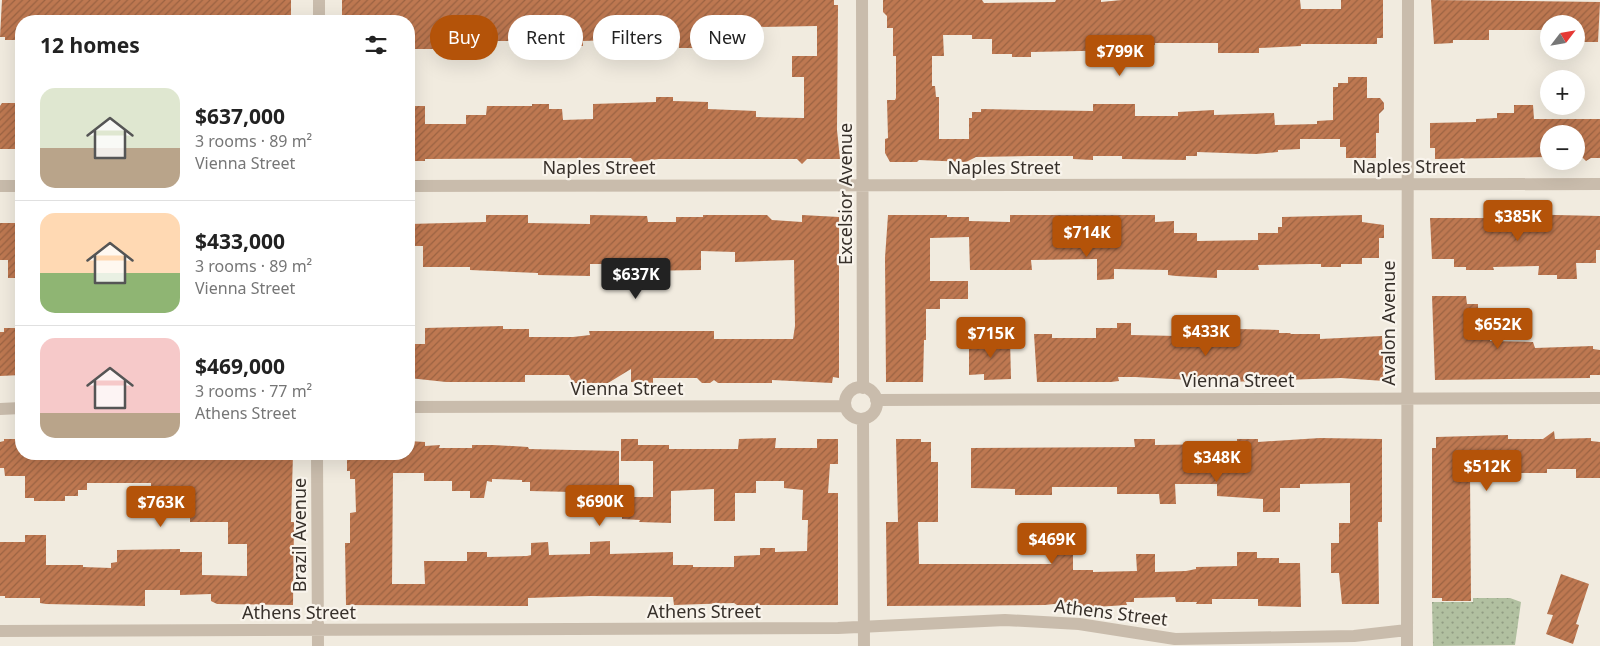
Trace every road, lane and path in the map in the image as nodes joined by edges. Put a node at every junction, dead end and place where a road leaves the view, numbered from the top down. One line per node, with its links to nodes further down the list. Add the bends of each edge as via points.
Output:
1 (319, 0): 4 (street)
2 (862, 0): 10 (street, Excelsior Avenue)
3 (1408, 0): 5 (street, Avalon Avenue)
4 (319, 15)
5 (1406, 184): 6 (street, Naples Street); 10 (street, Naples Street); 12 (street, Avalon Avenue)
6 (1600, 184)
7 (0, 186): 8 (street)
8 (15, 186)
9 (415, 186): 10 (street, Naples Street)
10 (863, 186): 11 (street, Excelsior Avenue)
11 (863, 388): 14 (street, via 869,390); 15 (street, via 848,394)
12 (1406, 398): 13 (street, Vienna Street); 14 (street, Vienna Street); 22 (street, Avalon Avenue)
13 (1600, 398)
14 (876, 400): 19 (street, via 874,412)
15 (845, 406): 16 (street, Vienna Street); 19 (street, via 850,414)
16 (415, 407)
17 (0, 408): 18 (street)
18 (15, 408)
19 (863, 419): 21 (street)
20 (317, 460): 24 (street, Brazil Avenue)
21 (864, 626): 22 (street, Athens Street, via 1005,620 1079,624 1175,639 1354,636); 24 (street, Athens Street); 26 (street)
22 (1407, 630): 27 (street, Avalon Avenue)
23 (0, 631): 24 (street, Athens Street)
24 (318, 631): 25 (street, Brazil Avenue)
25 (318, 646)
26 (864, 646)
27 (1407, 646)

